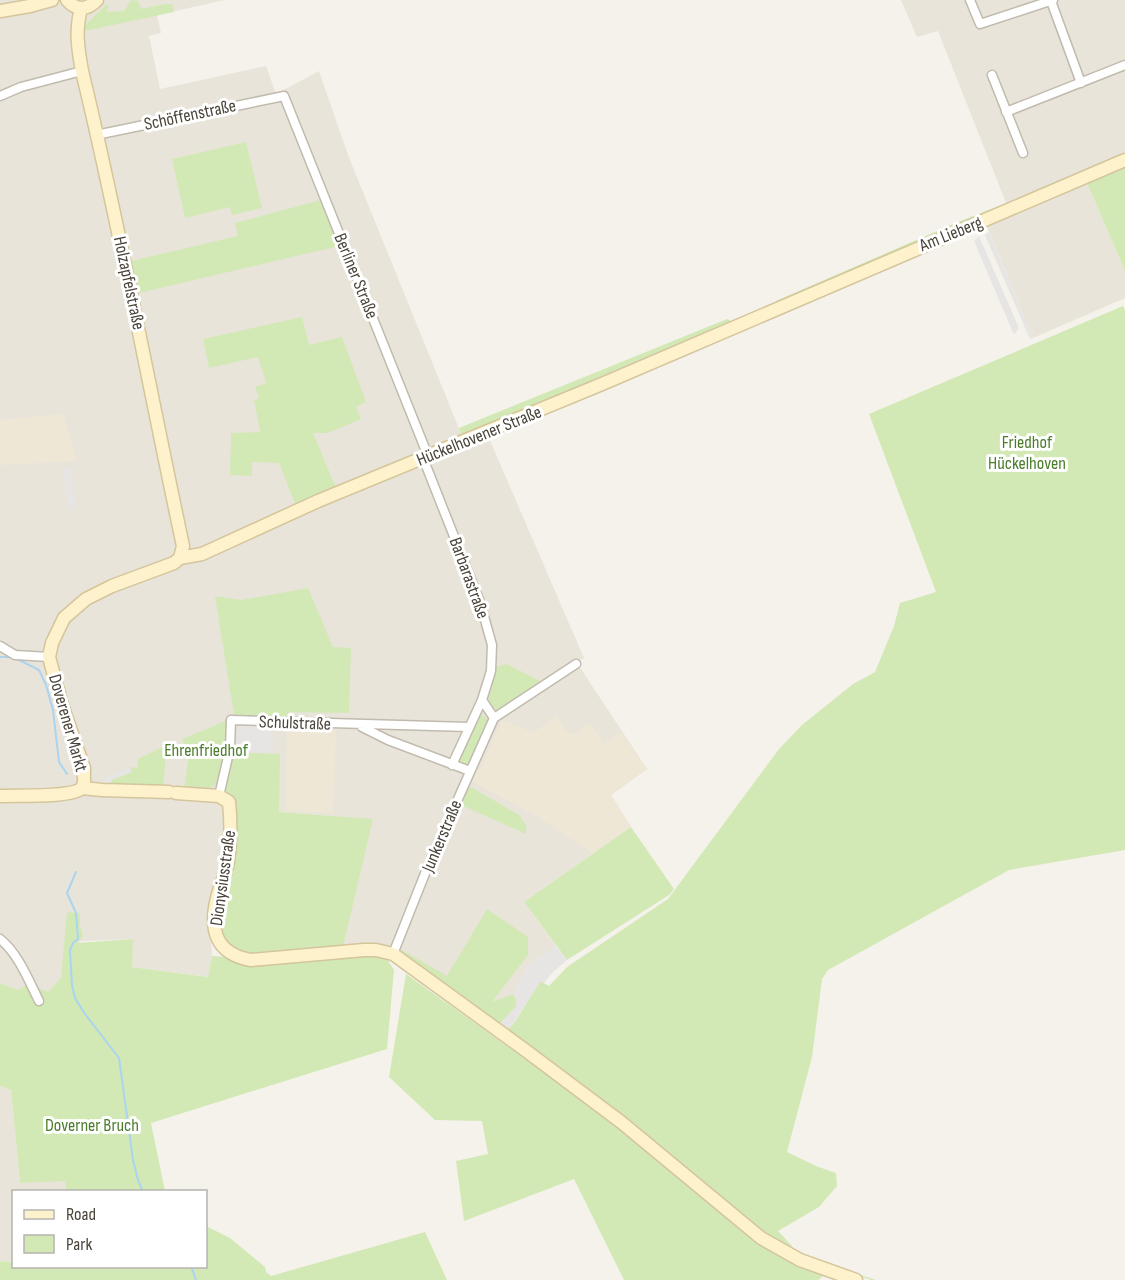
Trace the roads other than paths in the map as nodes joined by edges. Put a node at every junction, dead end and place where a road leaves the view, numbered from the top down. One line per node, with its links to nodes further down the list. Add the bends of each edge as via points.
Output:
1 (52, 0): 7 (street)
2 (67, 0): 6 (street)
3 (97, 0): 6 (street)
4 (970, 0): 5 (street, via 980,24)
5 (1052, 0): 11 (street)
6 (81, 9): 9 (street, Holzapfelstraße, via 76,38)
7 (0, 10)
8 (1125, 65): 11 (street)
9 (82, 70): 12 (street); 15 (street, Holzapfelstraße)
10 (992, 75): 14 (street)
11 (1081, 83): 14 (street)
12 (0, 96)
13 (284, 96): 15 (street, Schöffenstraße); 19 (street, Berliner Straße)
14 (1006, 112): 16 (street)
15 (96, 135): 20 (street, Holzapfelstraße, via 183,546)
16 (1023, 153)
17 (1125, 160): 18 (street, Am Lieberg)
18 (776, 309): 19 (street, Hückelhovener Straße)
19 (426, 457): 20 (street, Hückelhovener Straße, via 202,554); 24 (street, Barbarastraße, via 492,645 491,671)
20 (180, 558): 22 (street, Hückelhovener Straße, via 86,599 64,618)
21 (0, 646): 22 (street, Doverener Markt, via 15,656)
22 (50, 657): 30 (street, Doverener Markt, via 84,768)
23 (576, 664): 25 (street)
24 (482, 700): 25 (street); 27 (street, Barbarastraße)
25 (494, 718): 29 (street, Junkerstraße)
26 (358, 725): 27 (street, Schulstraße); 28 (street, Schulstraße); 32 (street, Schulstraße, via 231,720 230,748)
27 (468, 727): 28 (street, Barbarastraße)
28 (452, 765): 29 (street, Schulstraße)
29 (470, 771): 34 (street, Junkerstraße)
30 (82, 788): 31 (street, via 78,792); 32 (street)
31 (0, 796)
32 (219, 796): 34 (street, Dionysiusstraße, via 229,802 231,823 228,865 216,900 215,917 217,937 227,951 251,960 364,950)
33 (0, 939): 35 (street, via 14,955)
34 (393, 954): 36 (street, via 621,1122 766,1242 800,1260)
35 (39, 1001)
36 (856, 1280)

